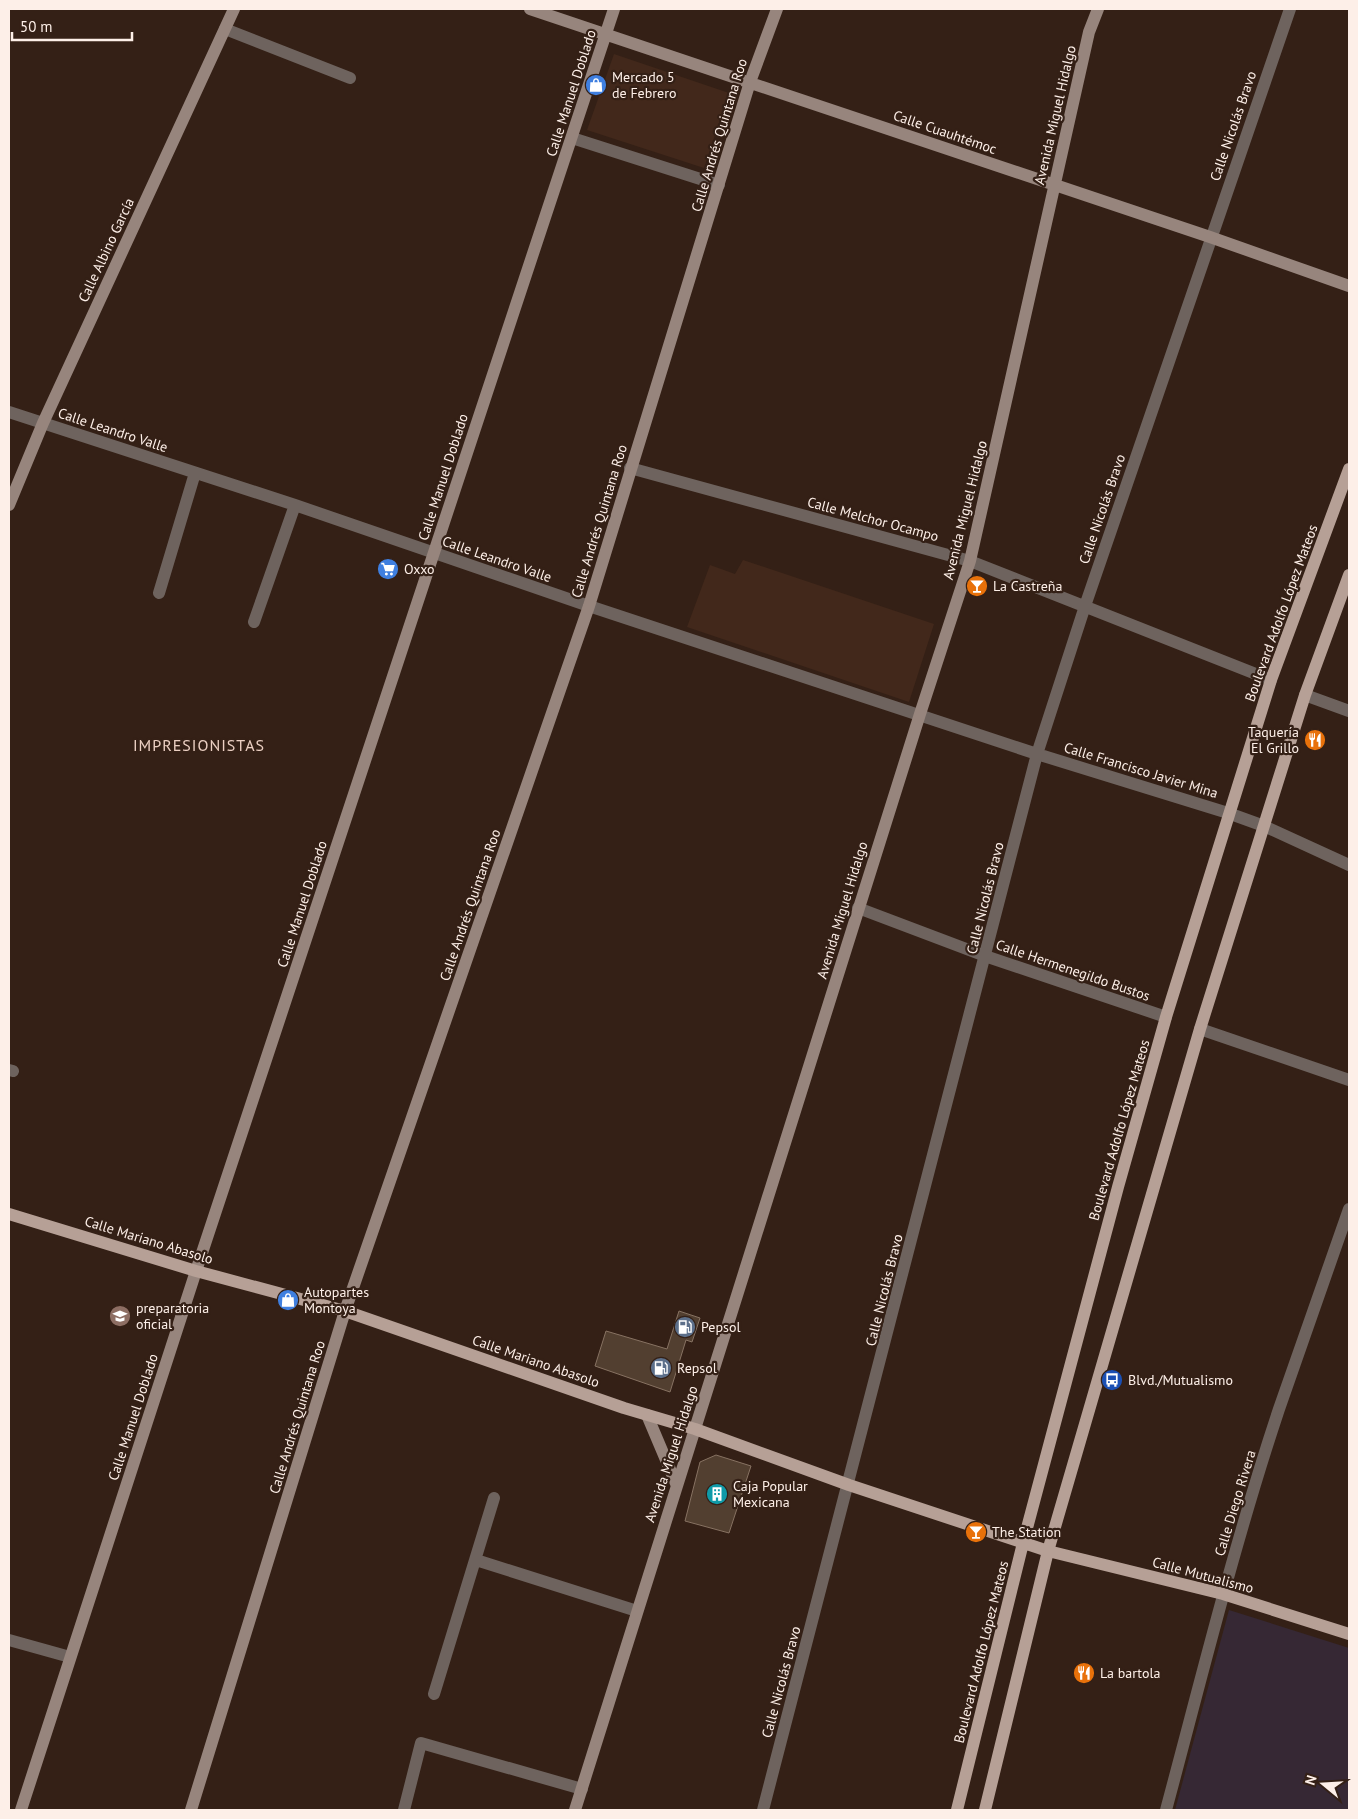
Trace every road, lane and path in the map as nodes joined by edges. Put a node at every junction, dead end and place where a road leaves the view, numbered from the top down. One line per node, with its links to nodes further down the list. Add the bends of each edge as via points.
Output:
1 (234, 9): 7 (main road, Calle Albino García)
2 (530, 9): 8 (main road, Calle Cuauhtémoc)
3 (614, 9): 8 (main road, Calle Manuel Doblado)
4 (776, 9): 10 (main road, Calle Andrés Quintana Roo)
5 (1098, 9): 12 (main road, Avenida Miguel Hidalgo, via 1089,32)
6 (1290, 9): 14 (street, Calle Nicolás Bravo)
7 (225, 29): 9 (street); 17 (main road, Calle Albino García)
8 (606, 34): 10 (main road, Calle Cuauhtémoc); 11 (main road, Calle Manuel Doblado)
9 (350, 78)
10 (750, 82): 12 (main road, Calle Cuauhtémoc); 13 (main road, Calle Andrés Quintana Roo)
11 (572, 138): 13 (street); 23 (main road, Calle Manuel Doblado)
12 (1054, 184): 14 (main road, Calle Cuauhtémoc); 24 (main road, Avenida Miguel Hidalgo)
13 (719, 185): 18 (main road, Calle Andrés Quintana Roo)
14 (1210, 237): 15 (main road, Calle Cuauhtémoc); 28 (street, Calle Nicolás Bravo)
15 (1349, 286)
16 (9, 412): 17 (street, Calle Leandro Valle)
17 (43, 423): 20 (street, Calle Leandro Valle); 22 (main road, Calle Albino García)
18 (630, 468): 24 (street, Calle Melchor Ocampo); 27 (main road, Calle Andrés Quintana Roo)
19 (1349, 469): 30 (main road, Boulevard Adolfo López Mateos)
20 (195, 472): 21 (street, Calle Leandro Valle); 26 (street)
21 (295, 504): 23 (street, Calle Leandro Valle); 29 (street)
22 (9, 505)
23 (433, 553): 27 (street, Calle Leandro Valle); 45 (main road, Calle Manuel Doblado)
24 (970, 561): 28 (street, Calle Melchor Ocampo); 33 (main road, Avenida Miguel Hidalgo)
25 (1349, 575): 31 (main road)
26 (159, 593)
27 (590, 606): 33 (street, Calle Leandro Valle); 46 (main road, Calle Andrés Quintana Roo)
28 (1085, 606): 30 (street, Calle Melchor Ocampo); 34 (street, Calle Nicolás Bravo)
29 (254, 622)
30 (1271, 680): 35 (main road, Boulevard Adolfo López Mateos)
31 (1305, 695): 32 (street); 36 (main road)
32 (1349, 711)
33 (920, 714): 34 (street, Calle Francisco Javier Mina); 38 (main road, Avenida Miguel Hidalgo)
34 (1037, 754): 35 (street, Calle Francisco Javier Mina); 39 (street, Calle Nicolás Bravo)
35 (1228, 813): 36 (street, Calle Francisco Javier Mina); 40 (main road, Boulevard Adolfo López Mateos)
36 (1264, 826): 37 (street, Calle Francisco Javier Mina); 41 (main road)
37 (1349, 865)
38 (858, 908): 39 (street, Calle Hermenegildo Bustos); 48 (main road, Avenida Miguel Hidalgo)
39 (985, 956): 40 (street, Calle Hermenegildo Bustos); 49 (street, Calle Nicolás Bravo)
40 (1166, 1017): 52 (main road, Boulevard Adolfo López Mateos)
41 (1200, 1029): 42 (street); 53 (main road)
42 (1349, 1080)
43 (1349, 1209): 55 (street, Calle Diego Rivera, via 1279,1410)
44 (9, 1214): 45 (main road, Calle Mariano Abasolo)
45 (196, 1271): 46 (main road, Calle Mariano Abasolo); 59 (main road, Calle Manuel Doblado)
46 (345, 1311): 47 (main road, Calle Mariano Abasolo); 63 (main road, Calle Andrés Quintana Roo)
47 (647, 1415): 48 (main road, Calle Mariano Abasolo); 50 (main road)
48 (695, 1430): 49 (main road, Calle Mariano Abasolo); 50 (main road, Avenida Miguel Hidalgo)
49 (849, 1485): 52 (main road, Calle Mariano Abasolo); 66 (street, Calle Nicolás Bravo)
50 (677, 1486): 56 (main road, Avenida Miguel Hidalgo)
51 (494, 1498): 54 (street)
52 (1023, 1543): 53 (main road, Calle Mariano Abasolo); 67 (main road, Boulevard Adolfo López Mateos)
53 (1048, 1551): 55 (main road, Calle Mutualismo); 68 (main road)
54 (476, 1560): 56 (street); 60 (street)
55 (1223, 1594): 57 (main road, Calle Mutualismo); 69 (street, Calle Diego Rivera)
56 (637, 1611): 61 (main road, Avenida Miguel Hidalgo)
57 (1349, 1634)
58 (9, 1640): 59 (street)
59 (70, 1657): 62 (main road, Calle Manuel Doblado)
60 (434, 1694)
61 (582, 1789): 64 (street, via 422,1743); 65 (main road, Avenida Miguel Hidalgo)
62 (21, 1810)
63 (191, 1810)
64 (404, 1810)
65 (575, 1810)
66 (762, 1810)
67 (957, 1810)
68 (984, 1810)
69 (1166, 1810)

